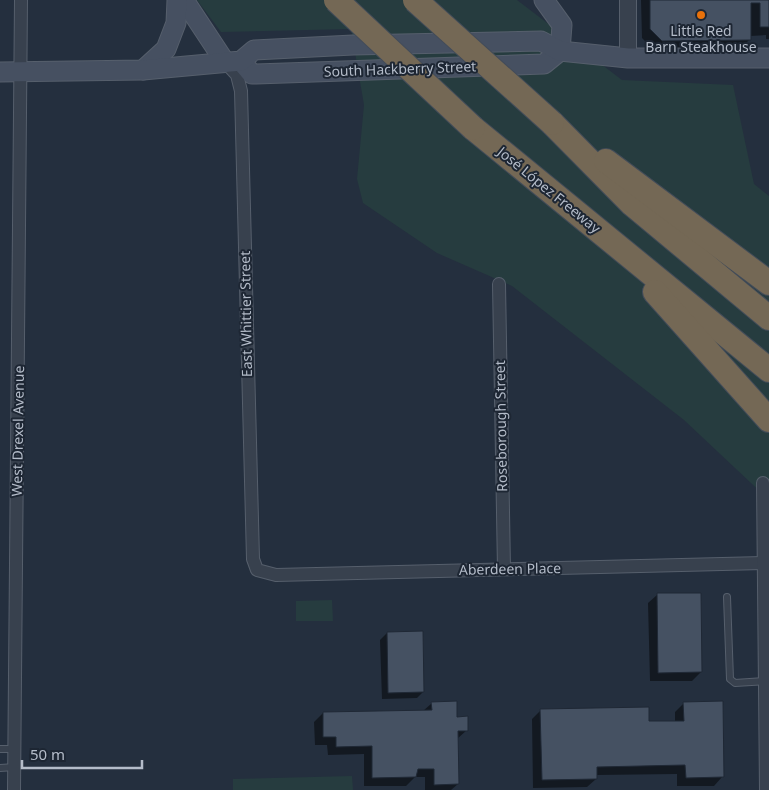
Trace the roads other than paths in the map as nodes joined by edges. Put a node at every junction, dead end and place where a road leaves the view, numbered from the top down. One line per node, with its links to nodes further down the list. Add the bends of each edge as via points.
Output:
1 (21, 0): 13 (street, West Drexel Avenue)
2 (177, 0): 12 (main road, via 176,23 166,49)
3 (184, 0): 11 (main road)
4 (336, 0): 16 (highway, José López Freeway, bridge, via 473,128)
5 (415, 0): 15 (highway, bridge)
6 (544, 0): 8 (main road, via 562,25)
7 (628, 0): 9 (street)
8 (560, 52): 9 (main road, South Hackberry Street); 11 (main road, South Hackberry Street, via 542,41 353,45 251,50); 11 (main road, South Hackberry Street, via 544,64 256,74)
9 (628, 58): 10 (main road, South Hackberry Street)
10 (769, 58)
11 (233, 61): 12 (main road, South Hackberry Street); 25 (street, East Whittier Street, via 240,91 253,559)
12 (143, 70): 13 (main road, South Hackberry Street)
13 (22, 71): 14 (main road, South Hackberry Street); 29 (street, West Drexel Avenue)
14 (0, 72)
15 (552, 124): 17 (highway, via 658,198); 19 (highway, via 632,204)
16 (608, 239): 20 (highway, José López Freeway); 21 (highway)
17 (769, 283)
18 (498, 284): 24 (street, Roseborough Street)
19 (769, 318)
20 (769, 370)
21 (769, 420)
22 (763, 483): 23 (street)
23 (763, 563): 24 (street, Aberdeen Place); 27 (street)
24 (504, 569): 25 (street, Aberdeen Place, via 276,575)
25 (257, 570)
26 (727, 597): 27 (lane, via 730,679 735,683)
27 (766, 681): 33 (street)
28 (0, 749): 29 (lane)
29 (15, 749): 30 (street, West Drexel Avenue)
30 (15, 767): 31 (lane); 32 (street, West Drexel Avenue)
31 (0, 768)
32 (14, 790)
33 (766, 790)

